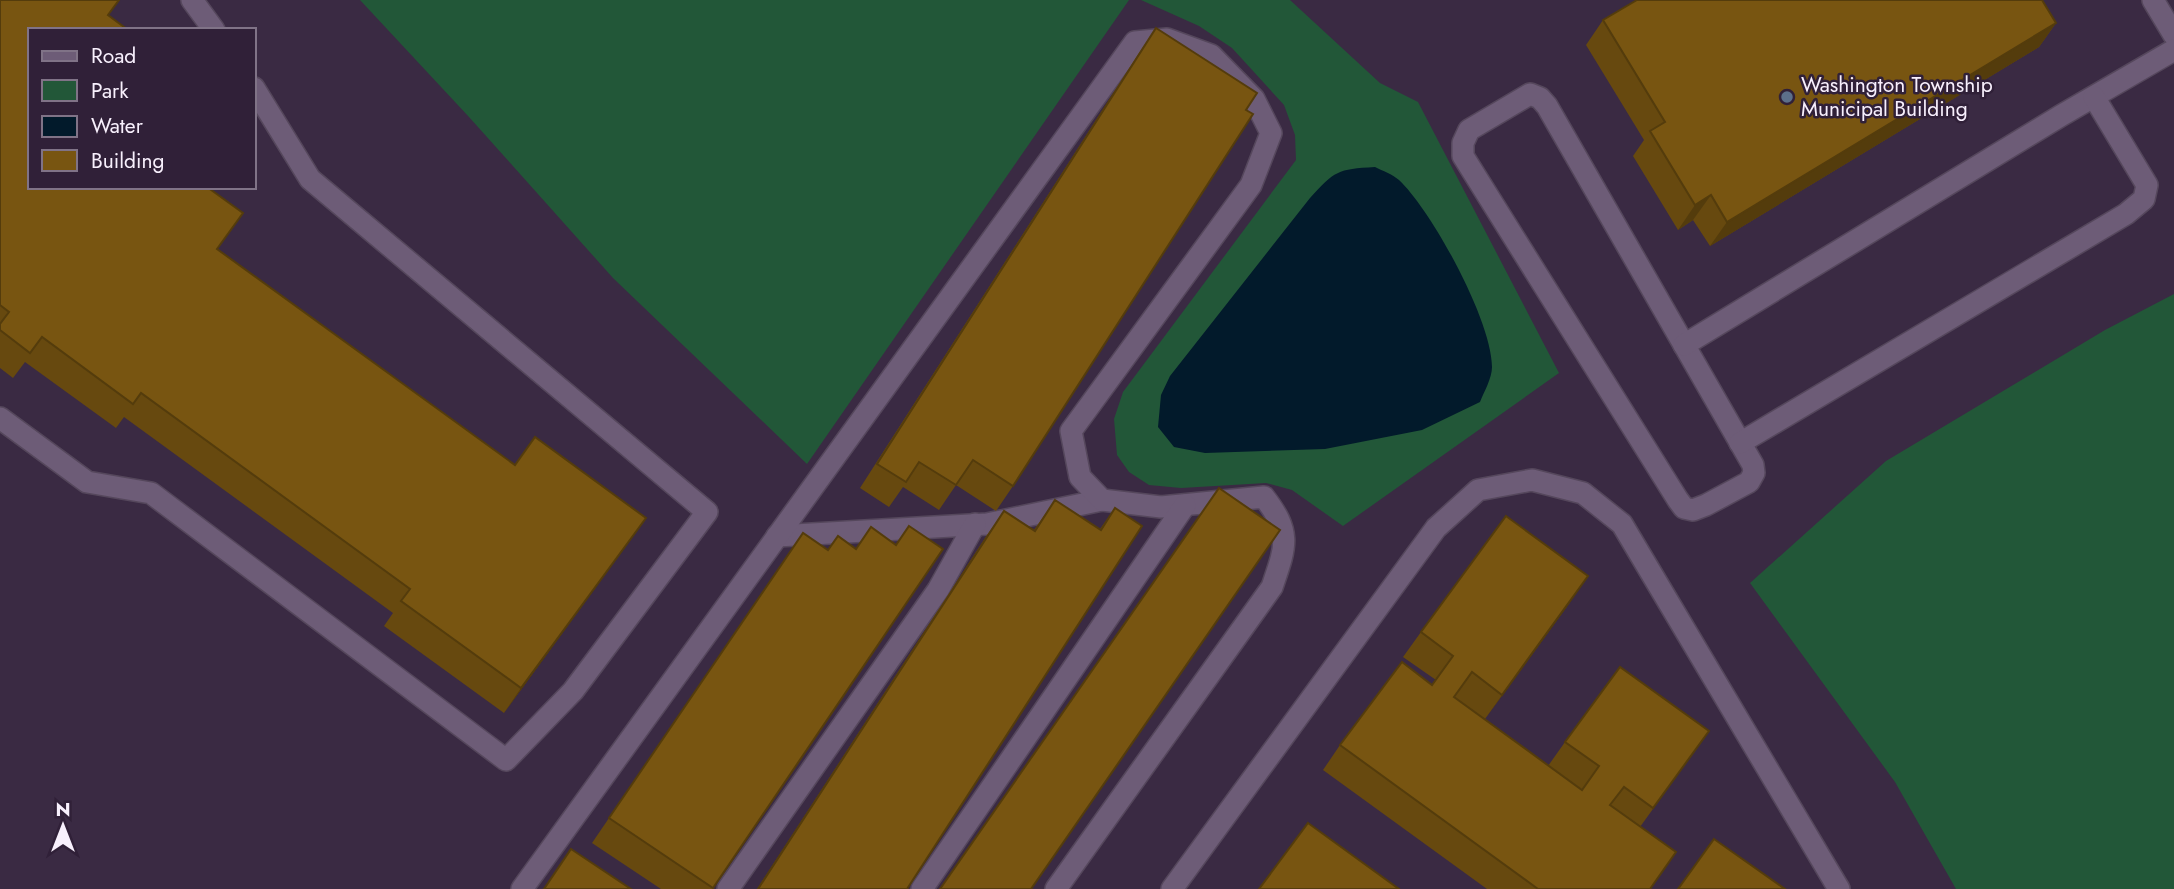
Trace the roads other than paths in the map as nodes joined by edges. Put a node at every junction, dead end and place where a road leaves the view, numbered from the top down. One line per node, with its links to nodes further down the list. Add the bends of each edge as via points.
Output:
1 (192, 0): 3 (lane)
2 (2153, 0): 4 (lane)
3 (213, 28)
4 (2174, 35)
5 (2174, 50): 7 (lane)
6 (256, 91): 9 (lane, via 310,179 707,512 573,691 506,760 151,493 87,482)
7 (2094, 97): 8 (lane); 10 (lane, via 2147,185 2144,200)
8 (1684, 345): 10 (lane); 10 (lane, via 1547,106 1531,94 1469,130 1463,156 1684,508 1706,505 1749,482 1753,466)
9 (0, 418)
10 (1740, 443)
11 (1102, 500): 12 (lane, via 1161,508); 13 (lane); 14 (lane, via 1080,477 1071,431 1251,185 1271,133 1254,99 1211,55 1167,39 1135,42)
12 (1185, 505): 17 (lane); 18 (lane, via 1264,497 1280,517 1285,550 1272,587)
13 (975, 524): 14 (lane); 16 (lane, via 938,590)
14 (777, 536): 15 (lane, via 557,852)
15 (522, 889)
16 (728, 889)
17 (922, 889)
18 (1056, 889)
19 (1172, 889): 20 (lane, via 1436,528 1478,489 1532,480 1583,493 1622,524)
20 (1839, 889)

